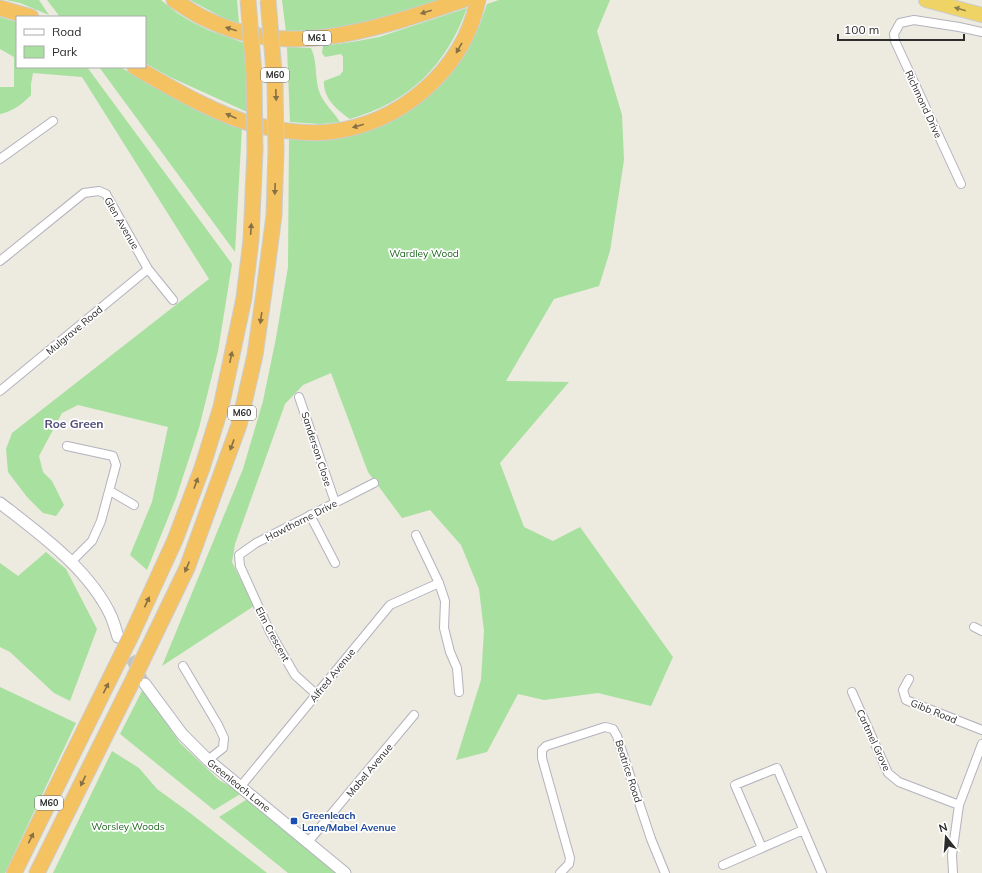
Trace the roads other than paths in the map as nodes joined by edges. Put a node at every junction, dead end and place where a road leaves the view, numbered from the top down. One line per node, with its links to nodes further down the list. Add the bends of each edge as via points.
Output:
1 (174, 0): 4 (highway, M61, one-way to 1, via 375,28 306,39 271,38 240,32 208,20)
2 (248, 0): 33 (highway, M60, one-way to 2, bridge, via 175,540 202,468 221,407 244,298 255,150 254,74)
3 (268, 0): 36 (highway, M60, one-way to 36, bridge, via 276,84 274,215 255,355 239,425 187,568 143,659)
4 (463, 0)
5 (918, 0): 6 (highway)
6 (932, 1): 9 (highway, one-way to 6)
7 (476, 6): 12 (highway, one-way to 12, via 467,33 454,56 421,93 378,119 337,131 283,131 259,126 209,107)
8 (0, 8): 10 (highway)
9 (982, 15)
10 (28, 16)
11 (982, 32): 15 (street, Richmond Drive, via 914,20 900,23 894,34)
12 (137, 68)
13 (53, 121): 14 (street)
14 (0, 159)
15 (961, 184)
16 (0, 261): 17 (street, Glen Avenue, via 84,193 99,191 106,194)
17 (148, 269): 18 (street, Glen Avenue); 19 (street, Mulgrave Road)
18 (173, 300)
19 (0, 390)
20 (299, 397): 25 (street, Sanderson Close)
21 (67, 446): 23 (street, via 113,456 116,466)
22 (374, 483): 25 (street, Hawthorne Drive)
23 (110, 491): 26 (street); 29 (street, via 92,541)
24 (0, 502): 29 (street)
25 (335, 502): 27 (street, Hawthorne Drive)
26 (134, 505)
27 (310, 515): 30 (street); 31 (street, Hawthorne Drive, via 256,543 239,555)
28 (416, 535): 32 (street)
29 (71, 562): 33 (street, via 97,594)
30 (335, 564)
31 (240, 566): 39 (street, Elm Crescent, via 270,632 295,675)
32 (439, 583): 37 (street, via 445,601 444,628 457,668); 39 (street, Alfred Avenue, via 390,605)
33 (124, 637): 50 (highway, M60, one-way to 33, bridge, via 121,656)
34 (183, 666): 43 (street, via 224,738 223,748)
35 (909, 679): 41 (street, Gibb Road, via 903,690 906,700)
36 (140, 681): 43 (street, Greenleach Lane, via 182,734); 51 (highway, M60, one-way to 51, via 107,732)
37 (459, 692)
38 (852, 692): 45 (street, Cartmel Grove, via 853,703 891,776 899,782)
39 (316, 694): 44 (street, Alfred Avenue)
40 (414, 715): 47 (street, Mabel Avenue)
41 (982, 730)
42 (982, 744): 45 (street)
43 (208, 760): 44 (street, Greenleach Lane)
44 (241, 786): 47 (street, Greenleach Lane)
45 (959, 805): 56 (street, via 952,855)
46 (803, 830): 48 (street); 48 (street, via 777,768 735,785); 55 (street)
47 (308, 842): 52 (street, Greenleach Lane)
48 (762, 848): 49 (street)
49 (723, 864)
50 (14, 873)
51 (37, 873)
52 (345, 873)
53 (560, 873): 54 (street, Beatrice Road, via 569,864 570,858 542,753 549,745 605,727 613,729 616,733)
54 (664, 873)
55 (822, 873)
56 (953, 873)

